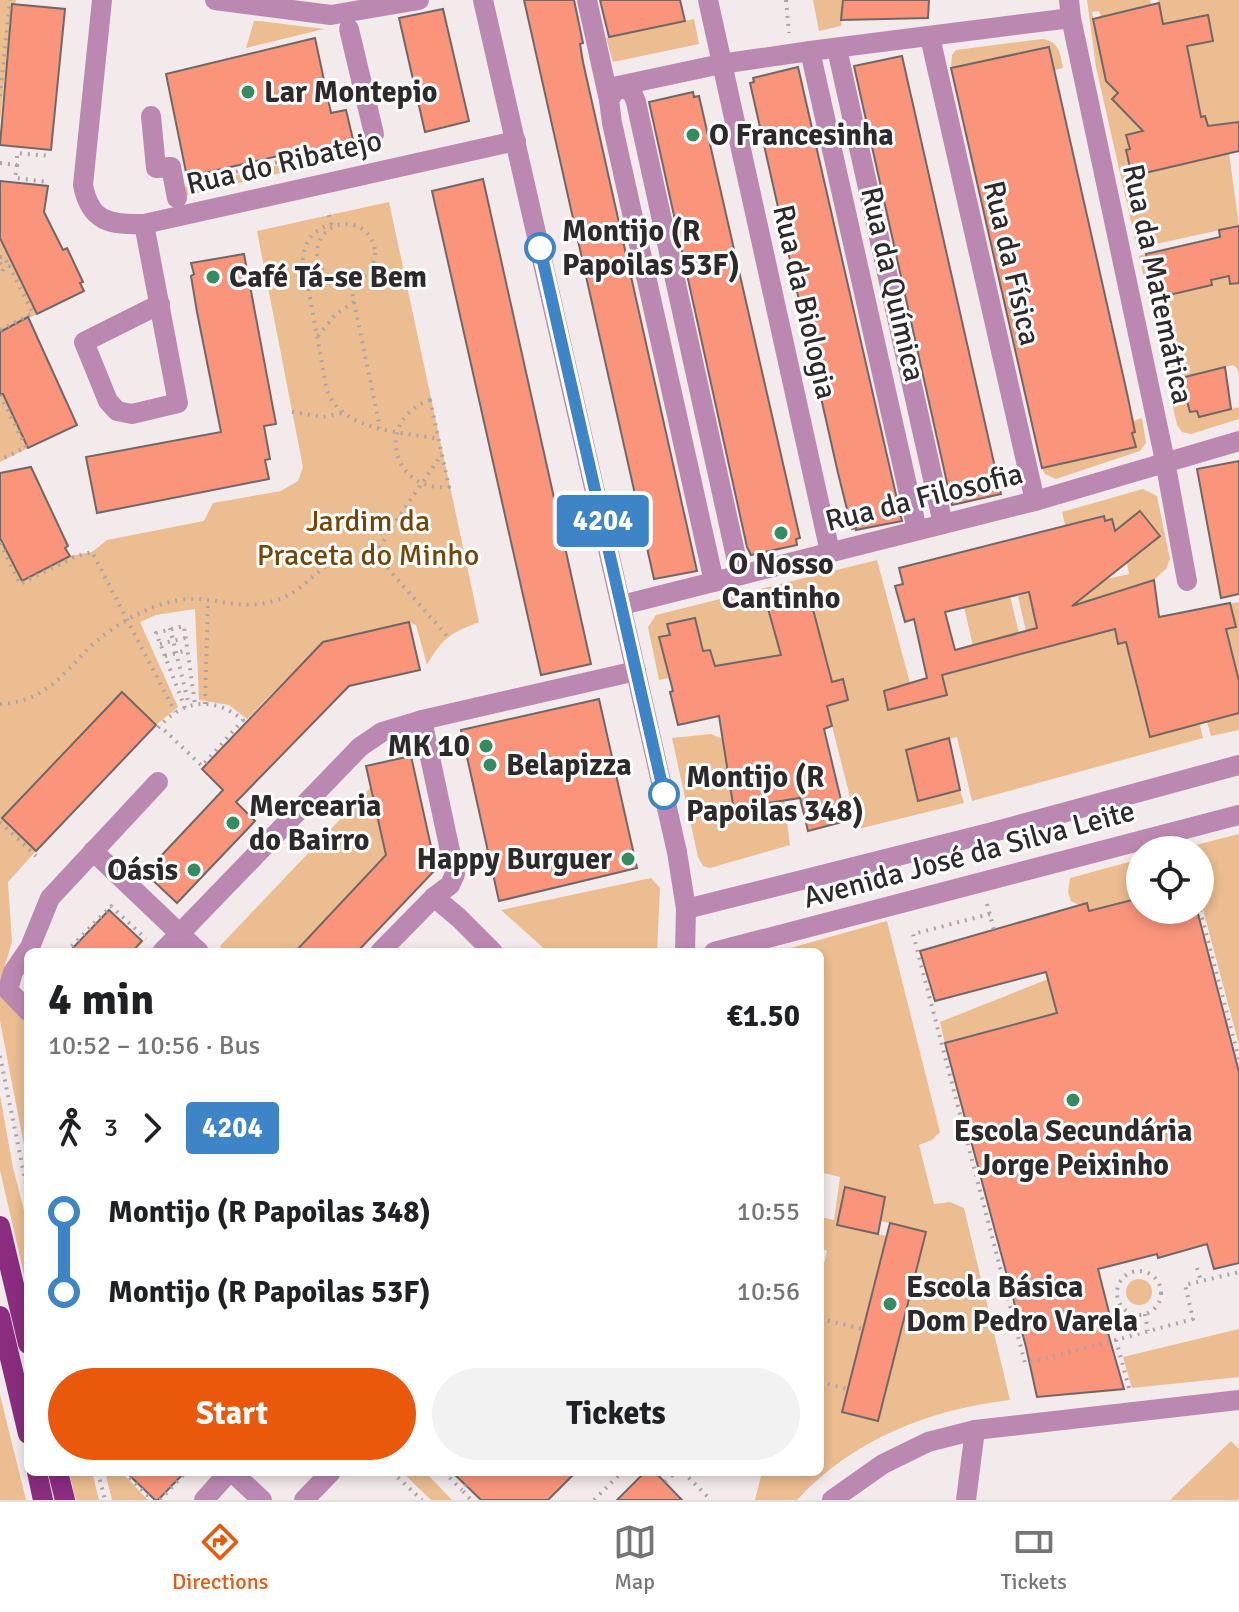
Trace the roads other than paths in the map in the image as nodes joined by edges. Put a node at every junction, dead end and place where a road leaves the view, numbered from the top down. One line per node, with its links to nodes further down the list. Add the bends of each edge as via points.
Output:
1 (102, 0): 19 (street, Rua do Ribatejo, via 83,185 86,203 110,222)
2 (215, 0): 7 (street, via 331,15)
3 (419, 0): 7 (street)
4 (483, 0): 17 (street)
5 (587, 0): 14 (street)
6 (708, 0): 13 (street, Rua da Biologia)
7 (366, 5)
8 (1070, 9): 10 (street); 26 (street, Rua da Matemática)
9 (349, 29): 16 (street)
10 (930, 37): 11 (street); 27 (street, Rua da Física)
11 (837, 49): 12 (street); 20 (street)
12 (810, 51): 13 (street); 21 (street, Rua da Química)
13 (721, 64): 14 (street); 30 (street, Rua da Biologia)
14 (613, 93): 23 (street, via 632,92 636,102); 24 (street)
15 (151, 116): 18 (street, via 156,168 171,167)
16 (374, 134)
17 (516, 141): 19 (street, Rua do Ribatejo); 34 (street)
18 (183, 190)
19 (144, 224): 22 (street)
20 (891, 286): 21 (street, via 870,288); 28 (street)
21 (865, 296): 29 (street, Rua da Química)
22 (160, 304): 22 (street, via 178,403 132,414 117,411 84,342)
23 (687, 334): 24 (street, via 669,333); 31 (street)
24 (660, 341): 33 (street)
25 (1239, 441): 26 (street, Rua da Filosofia)
26 (1165, 461): 27 (street, Rua da Filosofia); 32 (street, Rua da Matemática)
27 (1035, 501): 28 (street, Rua da Filosofia)
28 (943, 524): 29 (street, Rua da Filosofia)
29 (917, 530): 30 (street, Rua da Filosofia)
30 (830, 552): 31 (street, Rua da Filosofia)
31 (740, 575): 33 (street, Rua da Filosofia)
32 (1187, 581)
33 (714, 582): 34 (street, Rua da Filosofia)
34 (622, 605): 35 (street)
35 (636, 671): 36 (street); 42 (street)
36 (422, 720): 41 (street, via 455,874); 43 (street, via 382,732 360,747)
37 (1239, 765): 42 (street, Avenida José da Silva Leite)
38 (158, 782): 40 (street)
39 (1239, 815): 50 (street, Avenida José da Silva Leite)
40 (93, 851): 43 (street); 45 (street, via 50,898)
41 (434, 897): 44 (street); 48 (street)
42 (686, 909): 49 (street)
43 (180, 934): 46 (street); 47 (street)
44 (387, 945)
45 (29, 948)
46 (157, 948)
47 (195, 948)
48 (489, 948)
49 (685, 948)
50 (729, 948)
51 (24, 956): 52 (street, via 8,990)
52 (24, 1007)
53 (0, 1226): 55 (main road)
54 (0, 1316): 57 (main road)
55 (24, 1327)
56 (1239, 1400): 58 (street)
57 (24, 1417)
58 (975, 1430): 69 (street, via 928,1442 883,1464); 70 (street)
59 (38, 1476): 64 (main road)
60 (59, 1476): 65 (main road)
61 (227, 1476): 66 (street)
62 (235, 1476): 67 (street)
63 (327, 1476): 68 (street)
64 (43, 1500)
65 (65, 1500)
66 (204, 1500)
67 (262, 1500)
68 (304, 1500)
69 (832, 1500)
70 (966, 1500)

